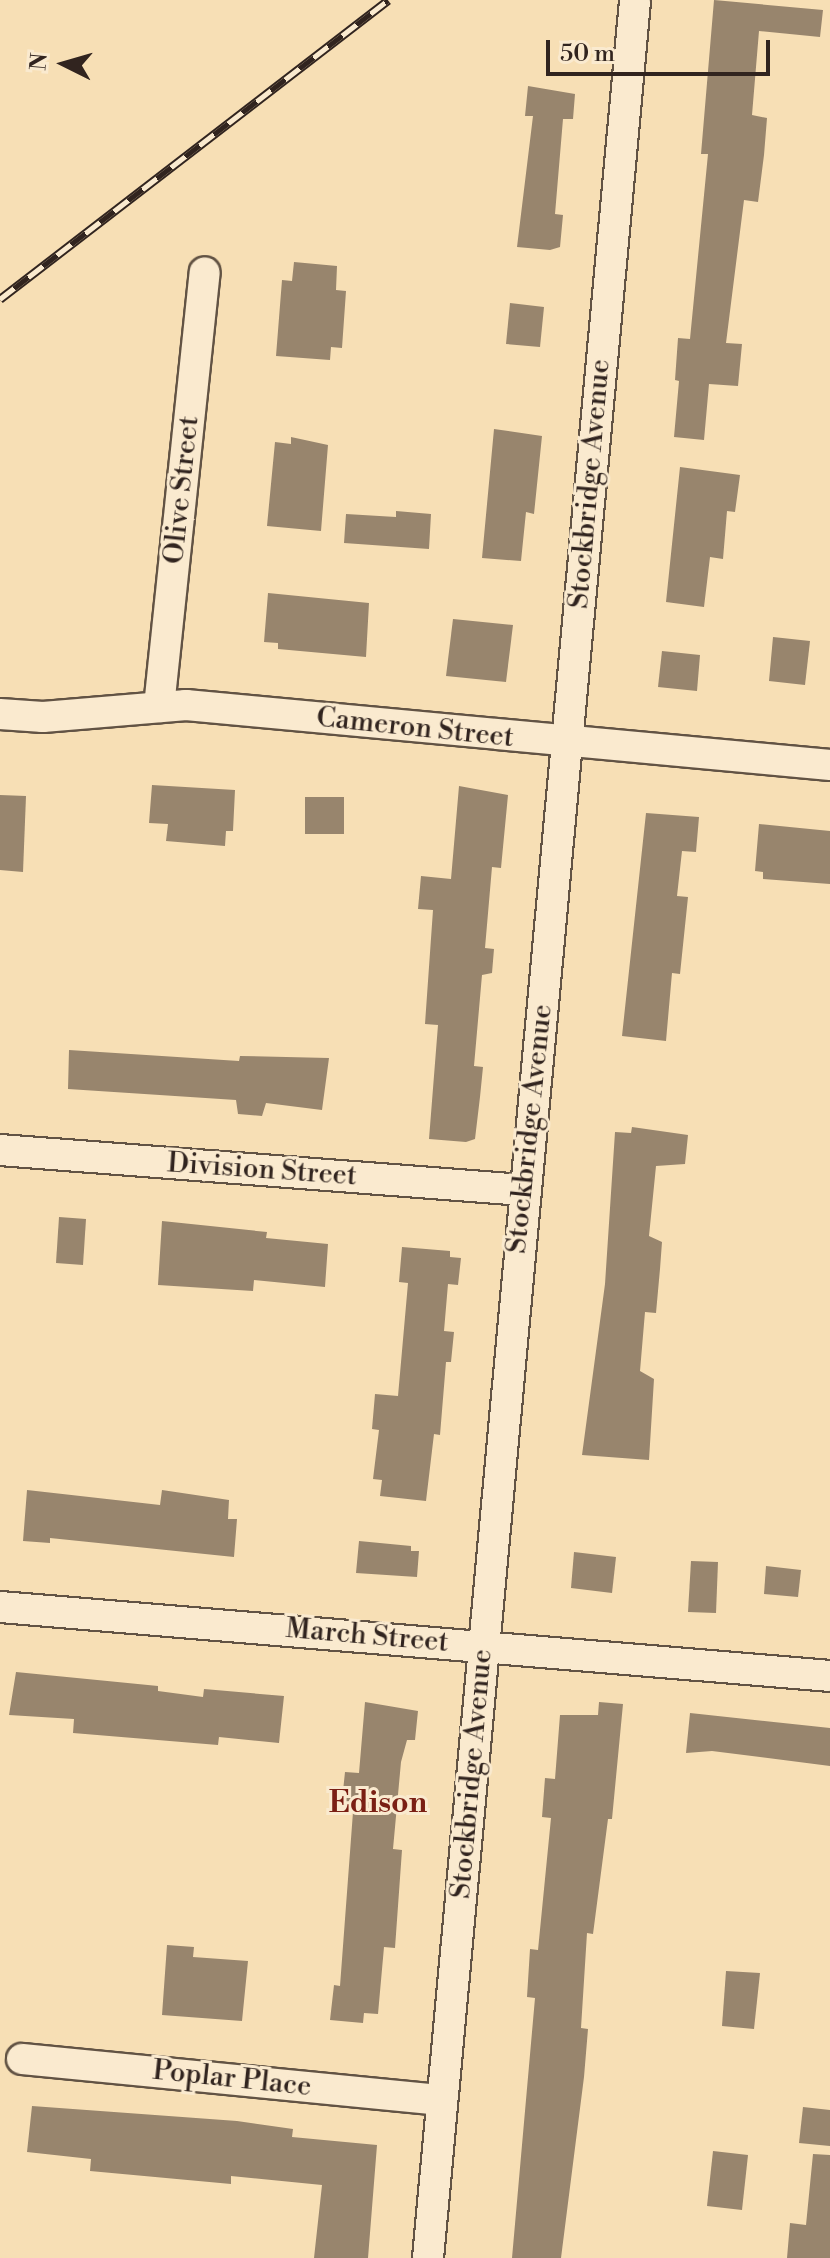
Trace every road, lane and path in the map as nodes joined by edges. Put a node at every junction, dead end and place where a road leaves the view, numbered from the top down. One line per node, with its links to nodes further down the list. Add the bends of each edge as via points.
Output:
1 (635, 0): 7 (street, Stockbridge Avenue, via 626,50)
2 (205, 272): 3 (street, Olive Street)
3 (159, 707): 5 (street, Cameron Street); 7 (street, Cameron Street)
4 (0, 714): 5 (street, Cameron Street)
5 (43, 717): 6 (street)
6 (0, 732)
7 (568, 743): 8 (street, Cameron Street); 10 (street, Stockbridge Avenue)
8 (830, 765)
9 (0, 1150): 10 (street, Division Street)
10 (524, 1190): 12 (street, Stockbridge Avenue)
11 (0, 1607): 12 (street, March Street)
12 (483, 1646): 13 (street, March Street); 15 (street, Stockbridge Avenue)
13 (830, 1676)
14 (22, 2059): 15 (street, Poplar Place)
15 (442, 2100): 16 (street, Stockbridge Avenue)
16 (428, 2258)

